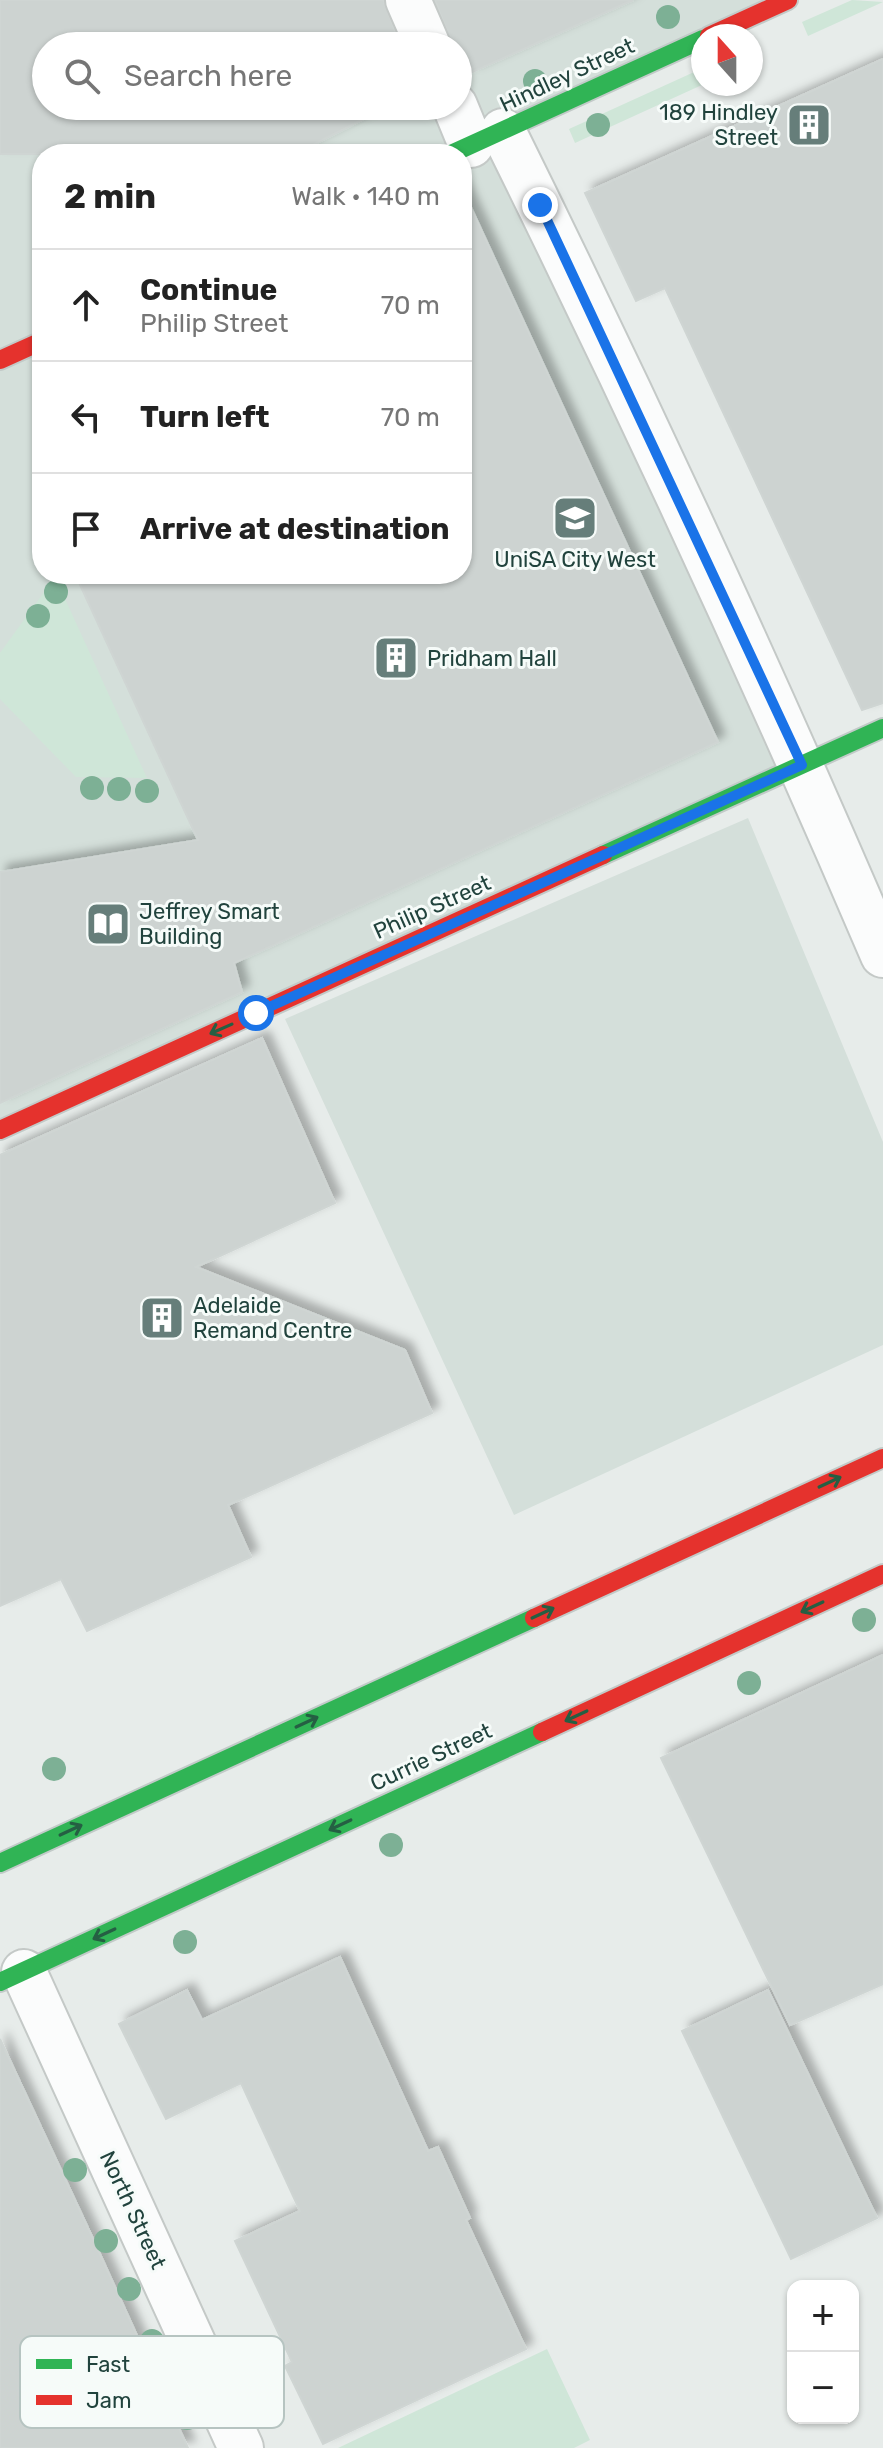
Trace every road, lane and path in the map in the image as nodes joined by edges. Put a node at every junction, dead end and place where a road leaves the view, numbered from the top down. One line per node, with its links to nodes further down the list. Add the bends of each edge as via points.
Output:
1 (408, 0): 4 (street)
2 (788, 0): 3 (main road)
3 (735, 24)
4 (422, 32)
5 (691, 44): 6 (main road, Hindley Street)
6 (470, 134): 10 (street, via 662,461)
7 (32, 346): 8 (main road)
8 (0, 360)
9 (883, 728): 10 (main road, Philip Street)
10 (802, 765): 11 (street); 12 (main road, Philip Street, one-way to 12)
11 (883, 955)
12 (0, 1130)
13 (883, 1458): 15 (main road, one-way to 13)
14 (883, 1574): 16 (main road, Currie Street, one-way to 16)
15 (0, 1863)
16 (12, 1977): 17 (street, North Street)
17 (187, 2336)
18 (231, 2428): 19 (street, North Street)
19 (241, 2448)

